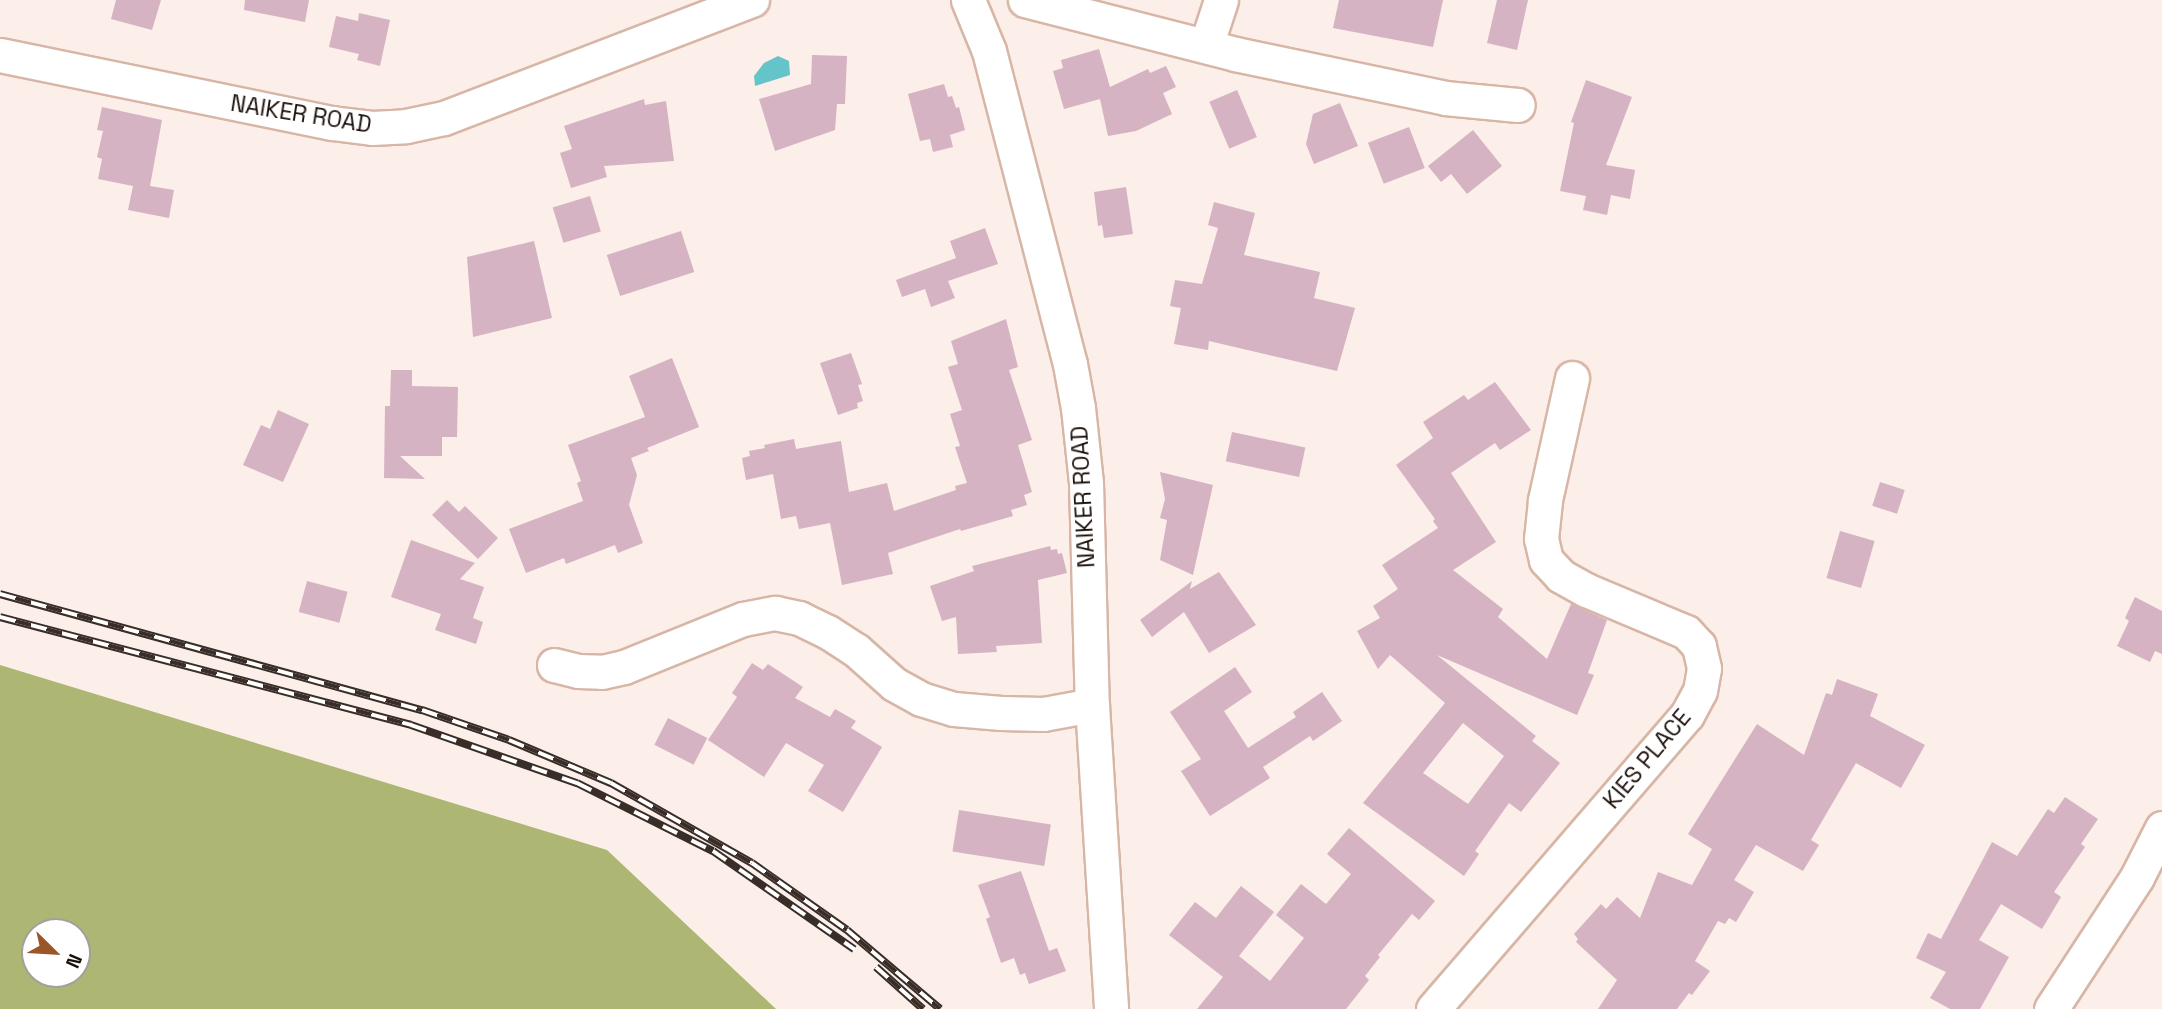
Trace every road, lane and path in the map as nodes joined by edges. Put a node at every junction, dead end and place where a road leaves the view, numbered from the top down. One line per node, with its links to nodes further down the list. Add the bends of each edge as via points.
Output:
1 (752, 0): 6 (street, NAIKER ROAD, via 444,118 406,126 332,123)
2 (968, 0): 10 (street, NAIKER ROAD, via 989,51 1078,408 1086,483)
3 (1025, 0): 5 (street)
4 (1221, 0): 5 (street)
5 (1206, 46): 7 (street, via 1445,98)
6 (0, 55)
7 (1518, 105)
8 (1572, 378): 13 (street, KIES PLACE, via 1545,500 1541,539 1546,560 1561,576 1586,590 1686,632 1699,646 1704,668 1699,691 1687,715)
9 (554, 665): 10 (street, via 590,671 624,667 743,619 775,613 828,632 894,684 920,699 954,709 1043,714)
10 (1092, 705): 12 (street, NAIKER ROAD)
11 (2162, 828): 14 (street, via 2137,877)
12 (1111, 1009)
13 (1433, 1009)
14 (2051, 1009)

